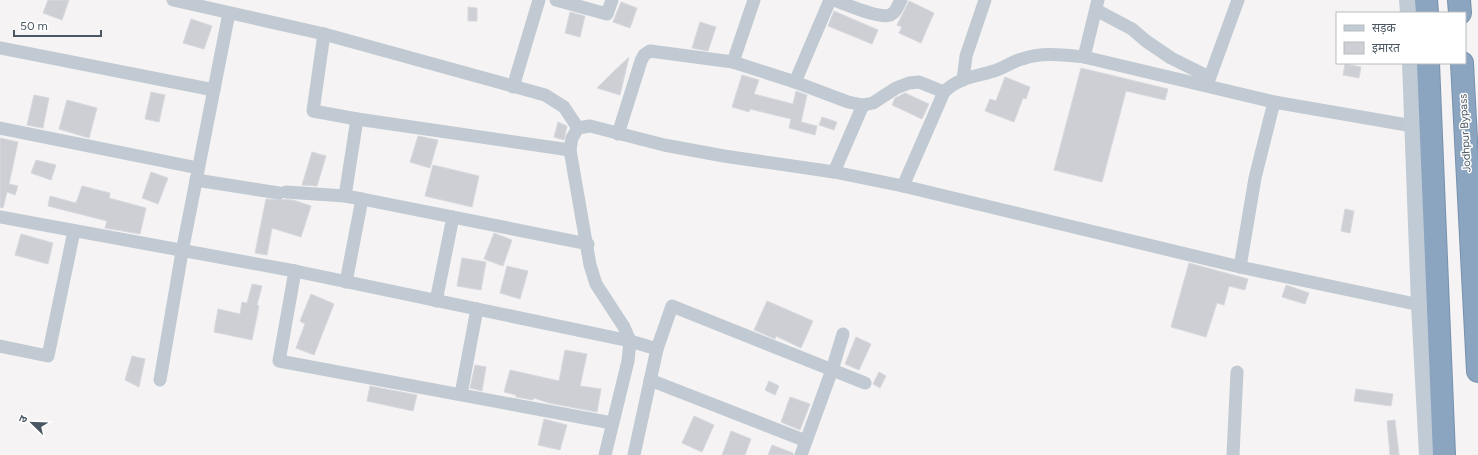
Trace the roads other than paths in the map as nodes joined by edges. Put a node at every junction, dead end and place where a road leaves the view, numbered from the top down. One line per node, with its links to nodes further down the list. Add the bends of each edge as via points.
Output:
1 (173, 0): 18 (street)
2 (539, 0): 29 (street)
3 (556, 0): 4 (street, via 607,14)
4 (612, 0)
5 (754, 0): 22 (street)
6 (830, 0): 28 (street)
7 (834, 0): 8 (street, via 879,15 895,12)
8 (901, 0)
9 (985, 0): 26 (street, via 966,56)
10 (1238, 0): 27 (street)
11 (1408, 0): 15 (street)
12 (1426, 0): 16 (highway)
13 (1459, 0): 17 (highway)
14 (1097, 5): 21 (street); 27 (street, via 1158,50)
15 (1409, 12)
16 (1427, 12)
17 (1460, 12)
18 (229, 13): 19 (street); 30 (street)
19 (324, 34): 29 (street); 34 (street, via 313,111)
20 (0, 48): 30 (street)
21 (1084, 57): 26 (street, via 1040,55); 27 (street)
22 (733, 62): 28 (street); 38 (street, via 650,51 641,61)
23 (1410, 64): 35 (street)
24 (1428, 64): 74 (highway)
25 (1462, 64): 61 (highway, Jodhpur Bypass)
26 (963, 80): 31 (street)
27 (1208, 81): 32 (street)
28 (795, 82): 33 (street)
29 (513, 87): 37 (street, via 555,100 564,107)
30 (214, 90): 41 (street)
31 (944, 92): 33 (street, via 919,82 909,83 896,88 873,104); 42 (street)
32 (1274, 102): 35 (street); 50 (street, via 1255,178)
33 (863, 105): 40 (street)
34 (357, 119): 39 (street); 43 (street)
35 (1413, 126): 54 (street)
36 (0, 128): 41 (street)
37 (578, 128): 38 (street, via 590,126); 39 (street, via 572,138)
38 (618, 134): 40 (street, via 724,156)
39 (570, 150): 48 (street)
40 (834, 172): 42 (street)
41 (197, 174): 43 (street, via 283,192); 49 (street)
42 (903, 186): 50 (street)
43 (345, 196): 44 (street)
44 (362, 199): 46 (street); 52 (street)
45 (0, 217): 47 (street)
46 (453, 217): 48 (street); 53 (street)
47 (74, 231): 49 (street); 58 (street, via 48,356)
48 (588, 244): 57 (street, via 590,265 596,284 624,327)
49 (182, 252): 51 (street); 63 (street)
50 (1240, 267): 54 (street)
51 (295, 271): 52 (street); 66 (street, via 279,361)
52 (346, 282): 53 (street)
53 (436, 301): 55 (street)
54 (1420, 305): 73 (street)
55 (476, 309): 57 (street); 66 (street)
56 (843, 334): 60 (street)
57 (630, 341): 59 (street); 67 (street, via 628,361)
58 (0, 346)
59 (657, 349): 60 (street, via 672,306); 64 (street)
60 (832, 370): 65 (street); 68 (street)
61 (1478, 371)
62 (1238, 372): 72 (street)
63 (160, 380)
64 (650, 380): 68 (street); 70 (street)
65 (864, 383)
66 (462, 394): 67 (street)
67 (612, 423): 69 (street)
68 (806, 441): 71 (street)
69 (605, 455)
70 (634, 455)
71 (801, 455)
72 (1233, 455)
73 (1428, 455)
74 (1444, 455)

